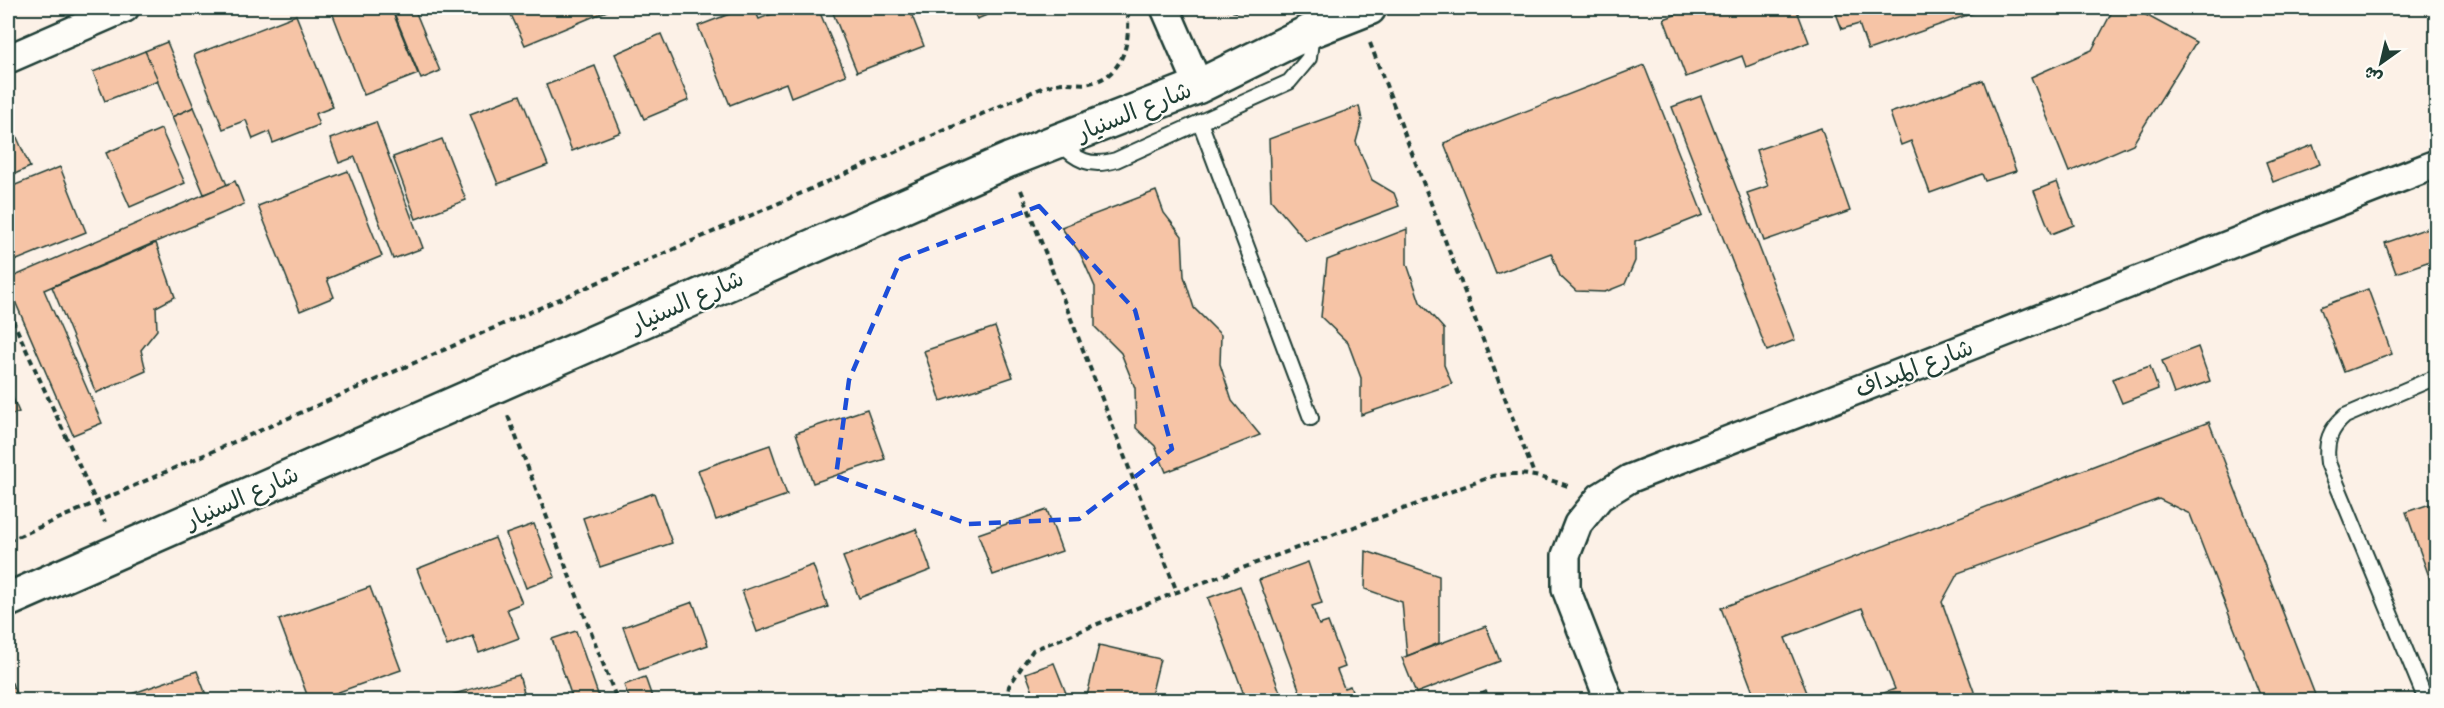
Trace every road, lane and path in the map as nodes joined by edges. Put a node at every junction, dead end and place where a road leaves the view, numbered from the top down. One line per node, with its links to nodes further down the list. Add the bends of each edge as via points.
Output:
1 (125, 8): 8 (street)
2 (1127, 8): 20 (path, via 1126,49 1119,63 1102,79 1039,89)
3 (1165, 8): 9 (street)
4 (1222, 8): 5 (path)
5 (1257, 8)
6 (1363, 10): 7 (street, شارع السنيار); 18 (path)
7 (1313, 30): 9 (street, شارع السنيار); 10 (lane, via 1309,58 1289,82)
8 (8, 59)
9 (1199, 86): 11 (street, شارع السنيار)
10 (1200, 122): 11 (lane, via 1107,163 1072,156); 17 (lane)
11 (1059, 142): 12 (street, شارع السنيار)
12 (1009, 160): 16 (street, شارع السنيار); 23 (path)
13 (2436, 164): 19 (street, شارع الميداف, via 1629,479)
14 (8, 310): 20 (path)
15 (2436, 377): 28 (lane, via 2345,416 2334,425 2326,450)
16 (496, 385): 22 (street, شارع السنيار); 25 (path)
17 (1311, 418)
18 (1534, 474): 19 (path); 23 (path, via 1493,476)
19 (1600, 497): 27 (street, شارع الميداف, via 1578,524 1566,555 1566,589)
20 (96, 502): 21 (path); 22 (path)
21 (8, 541)
22 (119, 551): 24 (street, شارع السنيار)
23 (1177, 592): 26 (path, via 1033,650 1009,686)
24 (8, 600)
25 (617, 700)
26 (1007, 700)
27 (1609, 700)
28 (2426, 700)

